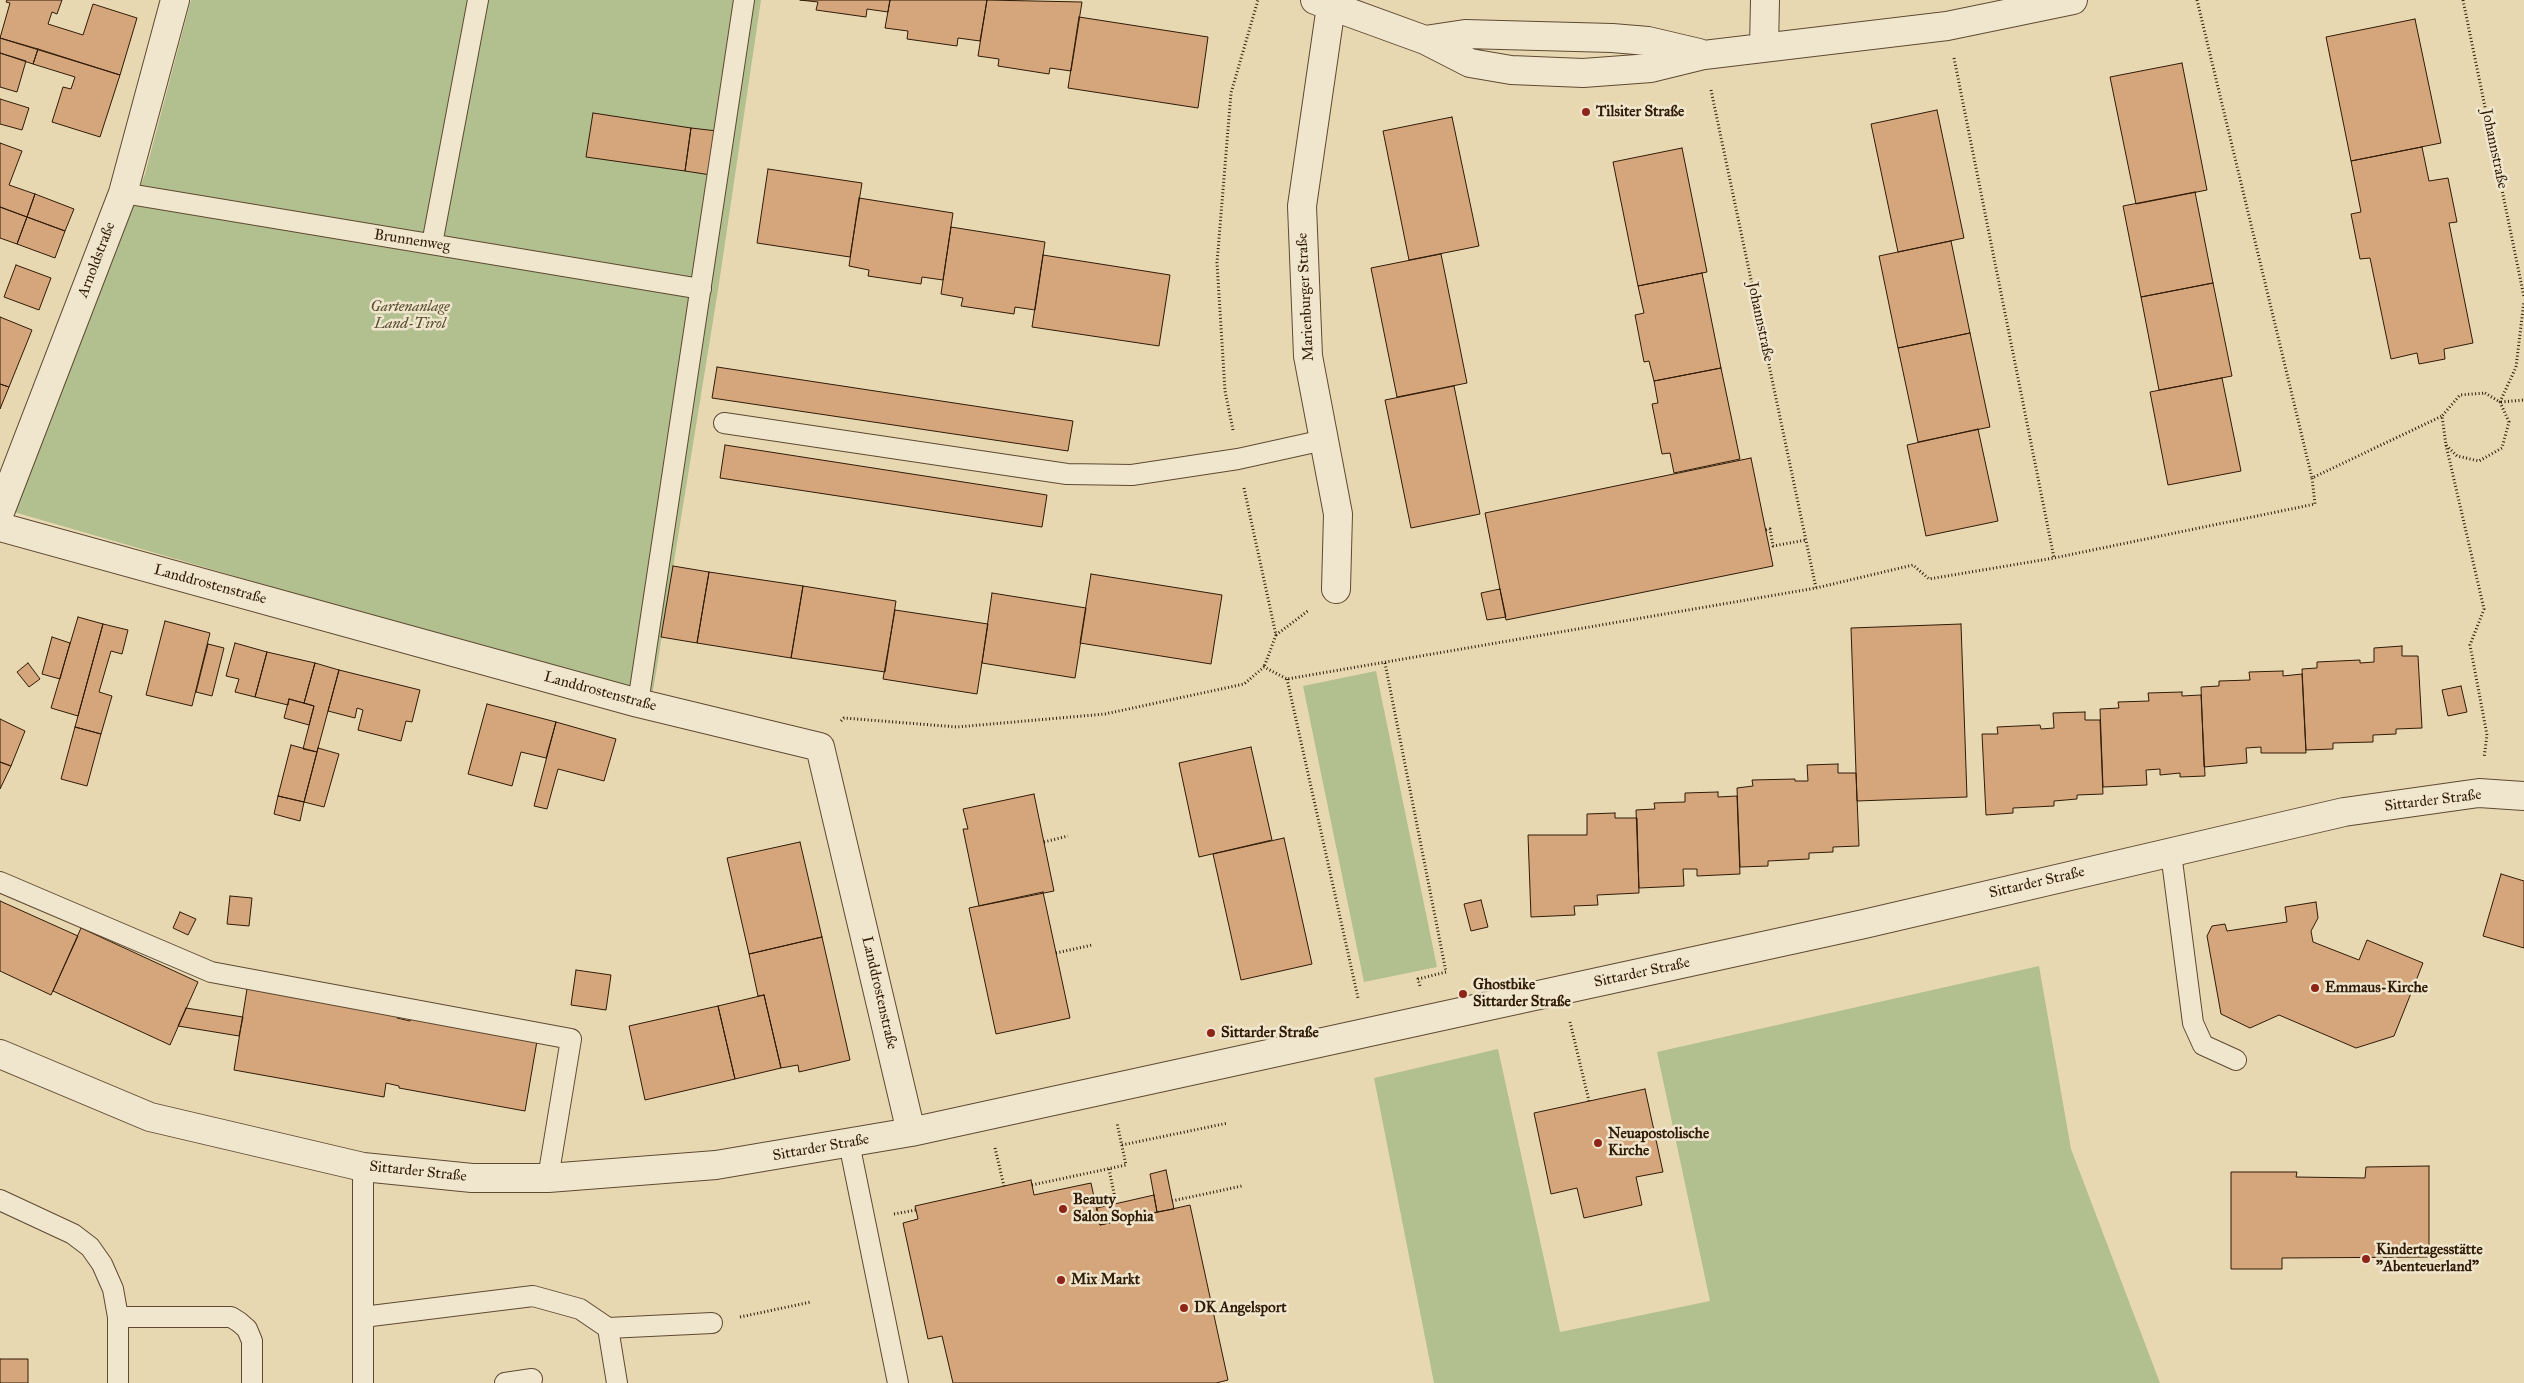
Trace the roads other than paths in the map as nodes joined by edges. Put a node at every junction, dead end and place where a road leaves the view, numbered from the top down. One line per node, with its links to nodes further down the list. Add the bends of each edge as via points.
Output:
1 (175, 0): 8 (street, Arnoldstraße)
2 (478, 0): 9 (lane)
3 (744, 0): 10 (lane)
4 (1765, 0): 7 (street)
5 (2073, 0): 7 (street, via 1948,26)
6 (1323, 3): 7 (street, via 1425,40 1465,34 1612,38 1648,41 1704,55); 12 (street, Marienburger Straße, via 1302,206 1308,356)
7 (1764, 47)
8 (123, 193): 9 (lane, Brunnenweg); 13 (street, Arnoldstraße)
9 (432, 244): 10 (lane, Brunnenweg)
10 (701, 289): 16 (lane)
11 (724, 423): 12 (lane, via 1067,474 1132,475 1238,459)
12 (1324, 440): 15 (street, Marienburger Straße, via 1338,514)
13 (0, 512)
14 (0, 527): 16 (street, Landdrostenstraße)
15 (1336, 589)
16 (638, 703): 22 (street, Landdrostenstraße, via 820,747)
17 (2524, 796): 18 (street, Sittarder Straße, via 2479,793 2344,812)
18 (2170, 852): 21 (lane, via 2193,1023 2203,1045); 22 (street, Sittarder Straße, via 1864,924)
19 (0, 882): 25 (lane, via 211,972 571,1039)
20 (0, 1054): 24 (street, Sittarder Straße, via 150,1118)
21 (2236, 1060)
22 (911, 1132): 23 (street, Sittarder Straße)
23 (849, 1143): 25 (street, Sittarder Straße, via 716,1165); 37 (lane)
24 (363, 1167): 25 (street, Sittarder Straße, via 472,1178); 28 (lane)
25 (548, 1178)
26 (0, 1200): 27 (lane, via 73,1234 90,1247 102,1264)
27 (118, 1316): 32 (lane); 33 (lane, via 231,1317 247,1329 252,1341)
28 (363, 1317): 30 (lane, via 533,1296 580,1309); 34 (lane)
29 (712, 1323): 30 (lane)
30 (608, 1328): 36 (lane)
31 (532, 1379): 35 (lane)
32 (118, 1383)
33 (252, 1383)
34 (363, 1383)
35 (505, 1383)
36 (617, 1383)
37 (898, 1383)

